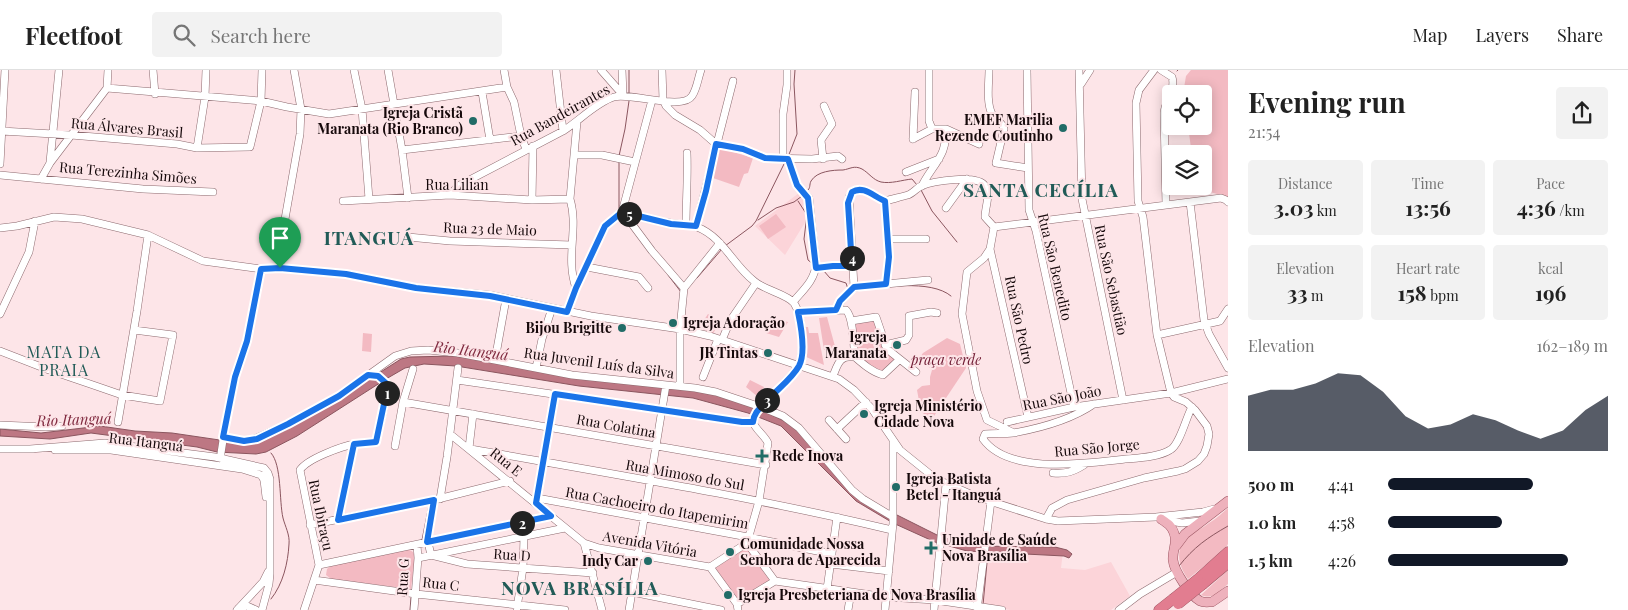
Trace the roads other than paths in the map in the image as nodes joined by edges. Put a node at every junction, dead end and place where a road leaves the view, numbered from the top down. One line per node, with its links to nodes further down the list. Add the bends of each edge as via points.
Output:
1 (6, 70): 43 (street)
2 (60, 70): 45 (street)
3 (108, 70): 26 (street)
4 (153, 70): 30 (street)
5 (206, 70): 32 (street)
6 (262, 70): 35 (street)
7 (294, 70): 38 (street)
8 (354, 70): 39 (street)
9 (388, 70): 36 (street)
10 (504, 70): 27 (street)
11 (556, 70): 44 (street)
12 (601, 70): 31 (street)
13 (622, 70): 31 (street)
14 (662, 70): 34 (street)
15 (701, 70): 34 (street, via 692,96 683,101)
16 (787, 70): 56 (street, via 783,114)
17 (929, 70): 41 (street, via 929,121)
18 (989, 70): 63 (street, via 990,108 1004,129 996,164)
19 (1027, 70): 63 (street, Rua São Benedito)
20 (1079, 70): 25 (street, Rua São Sebastião)
21 (1090, 70): 25 (street)
22 (1154, 70): 81 (street, via 1136,99 1138,201)
23 (1161, 70): 79 (street, via 1173,78 1164,113)
24 (733, 81): 49 (street)
25 (1080, 85): 83 (street, Rua São Sebastião)
26 (107, 88): 30 (street); 46 (street)
27 (507, 88): 28 (street); 47 (street, via 514,102)
28 (482, 92): 36 (street); 48 (street)
29 (915, 92): 41 (street, via 913,139)
30 (155, 94): 32 (street)
31 (623, 95): 33 (street, Rua Bandeirantes); 40 (street, Rua Bandeirantes, via 602,102)
32 (205, 97): 35 (street); 51 (street)
33 (652, 100): 34 (street, Rua Bandeirantes); 61 (street)
34 (663, 100): 49 (street, via 675,115)
35 (261, 101): 38 (street); 51 (street, Rua Álvares Brasil, via 250,147)
36 (394, 104): 39 (street); 53 (street)
37 (824, 106): 57 (street, via 832,124 821,140)
38 (301, 109): 39 (street, via 329,114); 99 (street)
39 (362, 109): 72 (street)
40 (577, 122): 44 (street, Rua Bandeirantes); 55 (street)
41 (932, 129): 42 (street)
42 (943, 130): 50 (street); 59 (street)
43 (1, 131): 45 (street, Rua Álvares Brasil); 62 (street)
44 (563, 131): 52 (street, Rua Bandeirantes)
45 (53, 134): 46 (street, Rua Álvares Brasil); 60 (street)
46 (71, 135): 51 (street, Rua Álvares Brasil); 60 (street)
47 (521, 136): 48 (street); 52 (street)
48 (490, 140): 53 (street)
49 (716, 144): 56 (street, via 743,149 765,158); 87 (street)
50 (979, 144)
51 (197, 148)
52 (530, 148): 70 (street, Rua Bandeirantes, via 458,186); 74 (street)
53 (402, 150): 71 (street)
54 (687, 153): 86 (street)
55 (574, 155): 61 (street, via 602,155); 73 (street)
56 (786, 158): 57 (street); 100 (street, via 797,185 808,198)
57 (824, 159): 58 (street, via 838,156)
58 (842, 159)
59 (940, 159): 64 (street); 68 (street)
60 (50, 162): 66 (street)
61 (635, 162): 82 (street)
62 (0, 164)
63 (1028, 168): 85 (street, Rua São Benedito)
64 (906, 172)
65 (0, 175): 66 (street, Rua Terezinha Simões)
66 (41, 179): 69 (street, Rua Terezinha Simões)
67 (967, 179): 68 (street); 80 (street); 88 (street, via 981,182 986,187 985,217)
68 (922, 186): 76 (street)
69 (213, 192)
70 (450, 195): 71 (street, Rua Lilian); 74 (street, Rua Lilian)
71 (408, 198): 72 (street, Rua Lilian)
72 (369, 199): 75 (street, Rua Lilian)
73 (570, 199): 74 (street, Rua Lilian); 95 (street)
74 (532, 200)
75 (344, 201)
76 (885, 201): 92 (street); 97 (street, via 859,190 849,197)
77 (1227, 201): 78 (street, via 1220,198)
78 (1190, 202): 79 (street); 119 (street)
79 (1166, 205): 81 (street)
80 (946, 208)
81 (1141, 208): 83 (street); 122 (street)
82 (622, 212): 86 (street); 98 (street, via 605,226); 108 (street)
83 (1085, 216): 85 (street); 136 (street, Rua São Sebastião)
84 (35, 221): 89 (street); 90 (street, via 54,217 74,218); 117 (street, via 29,252)
85 (1032, 222): 88 (street); 151 (street, Rua São Benedito)
86 (686, 225): 87 (street)
87 (696, 226): 94 (street)
88 (994, 227): 96 (street, Rua São Pedro)
89 (0, 228)
90 (148, 235): 101 (street, via 203,261); 121 (street)
91 (408, 237): 95 (street, Rua 23 de Maio)
92 (887, 239): 93 (street); 104 (street)
93 (926, 239)
94 (720, 244): 103 (street); 108 (street)
95 (572, 245): 106 (street, via 570,261)
96 (990, 249): 156 (street, Rua São Pedro); 165 (street, via 967,272 963,321 977,391 987,420)
97 (852, 266): 100 (street); 105 (street)
98 (587, 267): 106 (street); 107 (street, via 639,277)
99 (280, 268): 101 (street); 109 (street, via 346,274 416,288)
100 (816, 268): 110 (street, via 811,282)
101 (261, 269): 167 (street)
102 (928, 280): 104 (street)
103 (756, 283): 110 (street); 123 (street)
104 (886, 284): 105 (street)
105 (854, 287): 113 (street)
106 (576, 288): 114 (street)
107 (648, 288)
108 (684, 288): 120 (street)
109 (506, 299): 111 (street); 127 (street)
110 (793, 302): 115 (street)
111 (552, 308): 114 (street); 131 (street)
112 (1228, 309): 119 (street, via 1220,320)
113 (836, 310): 115 (street); 118 (street, via 846,310)
114 (567, 312): 120 (street)
115 (798, 312): 129 (street, via 801,334)
116 (937, 313): 124 (street, via 909,316 906,340)
117 (0, 314)
118 (851, 320): 124 (street, via 876,317); 126 (street)
119 (1205, 324): 122 (street); 132 (street)
120 (680, 329): 123 (street); 141 (street)
121 (134, 330): 145 (street); 145 (street, via 173,335 160,401)
122 (1157, 335): 143 (street)
123 (720, 339): 129 (street); 138 (street)
124 (885, 345): 128 (street)
125 (0, 351): 145 (street)
126 (854, 357): 128 (street, via 883,376); 137 (street, via 842,359)
127 (495, 360): 131 (street, Rua Juvenil Luís da Silva); 135 (street, Rua Juvenil Luís da Silva, via 436,351 411,351 395,356)
128 (899, 360): 134 (street)
129 (799, 365): 137 (street); 152 (street)
130 (458, 368): 140 (street)
131 (536, 368): 142 (street, Rua Juvenil Luís da Silva)
132 (1228, 368)
133 (412, 369): 147 (street)
134 (916, 372)
135 (368, 375): 167 (street, Rua Juvenil Luís da Silva, via 330,400 257,439); 170 (street, via 383,381 376,442)
136 (1118, 375): 146 (street, Rua São João)
137 (833, 376): 148 (street, via 845,382)
138 (703, 377)
139 (1228, 379): 143 (street, Rua São João)
140 (456, 380): 144 (street); 153 (street)
141 (680, 386): 142 (street, Rua Juvenil Luís da Silva); 152 (street, Rua Juvenil Luís da Silva, via 716,392)
142 (665, 389): 154 (street)
143 (1171, 393): 146 (street, Rua São João); 150 (street)
144 (555, 394): 154 (street); 163 (street)
145 (122, 395): 158 (street)
146 (1123, 400): 149 (street, Rua São João)
147 (402, 402): 153 (street, Rua Colatina); 171 (street)
148 (866, 402): 164 (street); 169 (street)
149 (1094, 404): 151 (street, Rua São João); 165 (street, Rua São Jorge, via 1064,420)
150 (1192, 406): 178 (street, Rua São Jorge, via 1178,442 1170,451); 195 (street, via 1209,434 1206,450 1198,461 1185,469 1067,500 1052,508)
151 (1074, 407): 156 (street, Rua São João)
152 (759, 409): 159 (street); 192 (street, Rua Juvenil Luís da Silva, via 783,416 799,428 852,490)
153 (452, 411): 155 (street, Rua Colatina); 166 (street)
154 (662, 411): 159 (street); 172 (street)
155 (473, 414): 163 (street, Rua Colatina); 175 (street)
156 (1028, 417): 160 (street, Rua São João)
157 (829, 420): 164 (street)
158 (118, 422)
159 (753, 422): 179 (street, via 768,443)
160 (1007, 422)
161 (0, 425): 162 (street)
162 (62, 426)
163 (549, 428): 172 (street, Rua Colatina); 177 (street)
164 (837, 429): 168 (street)
165 (1014, 433): 178 (street, Rua São Jorge, via 985,434 983,438 998,452 1014,458 1056,465)
166 (450, 434): 175 (street, Rua E); 185 (street)
167 (223, 438): 176 (street)
168 (846, 439)
169 (893, 442): 184 (street, via 914,462); 192 (street)
170 (354, 444): 197 (street); 198 (street, Rua Ibiraçu, via 304,465 300,470)
171 (395, 446)
172 (656, 446): 179 (street, Rua Colatina); 183 (street)
173 (0, 449): 174 (street)
174 (30, 449): 176 (street, Rua Itanguá, via 105,443); 180 (street, Rua Itanguá, via 105,450)
175 (470, 449): 177 (street, Rua Mimoso do Sul); 182 (street, Rua E)
176 (221, 455): 180 (street); 199 (street, Rua Itanguá, via 259,466 268,473)
177 (543, 462): 183 (street, Rua Mimoso do Sul); 186 (street)
178 (1087, 463): 181 (street, via 1066,474)
179 (766, 465): 187 (street)
180 (227, 466): 199 (street, Rua Itanguá, via 263,477)
181 (1053, 473)
182 (510, 481): 185 (street); 186 (street, Rua E)
183 (650, 481): 187 (street, Rua Mimoso do Sul); 194 (street)
184 (946, 484): 188 (street); 231 (street)
185 (437, 499): 197 (street); 204 (street)
186 (536, 500): 190 (street, Rua E); 194 (street, Rua Cachoeiro do Itapemirim)
187 (759, 501): 191 (street, Rua Mimoso do Sul); 203 (street)
188 (991, 501): 195 (street); 236 (street)
189 (1225, 503): 193 (street, via 1207,512); 196 (main road)
190 (551, 516): 200 (street, Rua E); 204 (street)
191 (837, 517): 201 (street, Rua Mimoso do Sul); 209 (street)
192 (893, 517): 201 (street)
193 (1159, 518): 195 (street); 196 (street, via 1182,524); 207 (main road, via 1172,529)
194 (644, 519): 203 (street, Rua Cachoeiro do Itapemirim); 211 (street)
195 (1046, 519)
196 (1204, 519): 207 (main road)
197 (338, 520): 198 (street)
198 (310, 525): 215 (street, Rua Ibiraçu)
199 (269, 527): 218 (street, Rua Itanguá)
200 (565, 528): 202 (street); 205 (street, Rua E)
201 (892, 530): 219 (street)
202 (524, 537): 210 (street); 216 (street)
203 (747, 540): 209 (street, Rua Cachoeiro do Itapemirim); 217 (street); 223 (street)
204 (427, 542): 206 (street); 210 (street)
205 (584, 543): 211 (street, Avenida Vitória); 221 (street)
206 (417, 545): 212 (street, Rua G); 215 (street)
207 (1175, 547): 220 (main road, via 1173,558)
208 (1228, 552): 224 (highway)
209 (832, 554): 213 (street)
210 (431, 555): 212 (street); 216 (street, Rua D, via 467,564)
211 (638, 555): 217 (street, Avenida Vitória); 228 (street)
212 (418, 558): 230 (street, Rua G)
213 (830, 564): 219 (street); 226 (street)
214 (1228, 564): 224 (highway)
215 (319, 565): 222 (street)
216 (524, 568): 221 (street, Rua D); 235 (street)
217 (710, 568): 234 (street)
218 (269, 569): 237 (street, via 263,582); 239 (street, Rua Itanguá, via 269,584)
219 (889, 571): 233 (street)
220 (1177, 572): 227 (main road, via 1200,601 1212,602); 249 (street)
221 (593, 573): 225 (street)
222 (314, 580): 230 (street, Rua C); 240 (street)
223 (775, 581): 226 (street); 234 (street)
224 (1200, 581): 232 (highway, bridge)
225 (596, 588): 228 (street); 243 (street)
226 (827, 589): 229 (street)
227 (1228, 591)
228 (632, 592): 244 (street); 245 (street)
229 (851, 592): 233 (street); 246 (street)
230 (416, 594): 235 (street, Rua C); 241 (street, Rua G)
231 (935, 600): 233 (street); 236 (street); 247 (street)
232 (1174, 604): 250 (highway)
233 (885, 605)
234 (738, 607)
235 (517, 608): 242 (street, Rua C)
236 (977, 609): 248 (street)
237 (237, 610): 238 (street, via 247,606)
238 (256, 610)
239 (262, 610)
240 (304, 610)
241 (414, 610)
242 (565, 610)
243 (602, 610)
244 (629, 610)
245 (721, 610)
246 (848, 610)
247 (934, 610)
248 (1002, 610)
249 (1119, 610)
250 (1159, 610)

